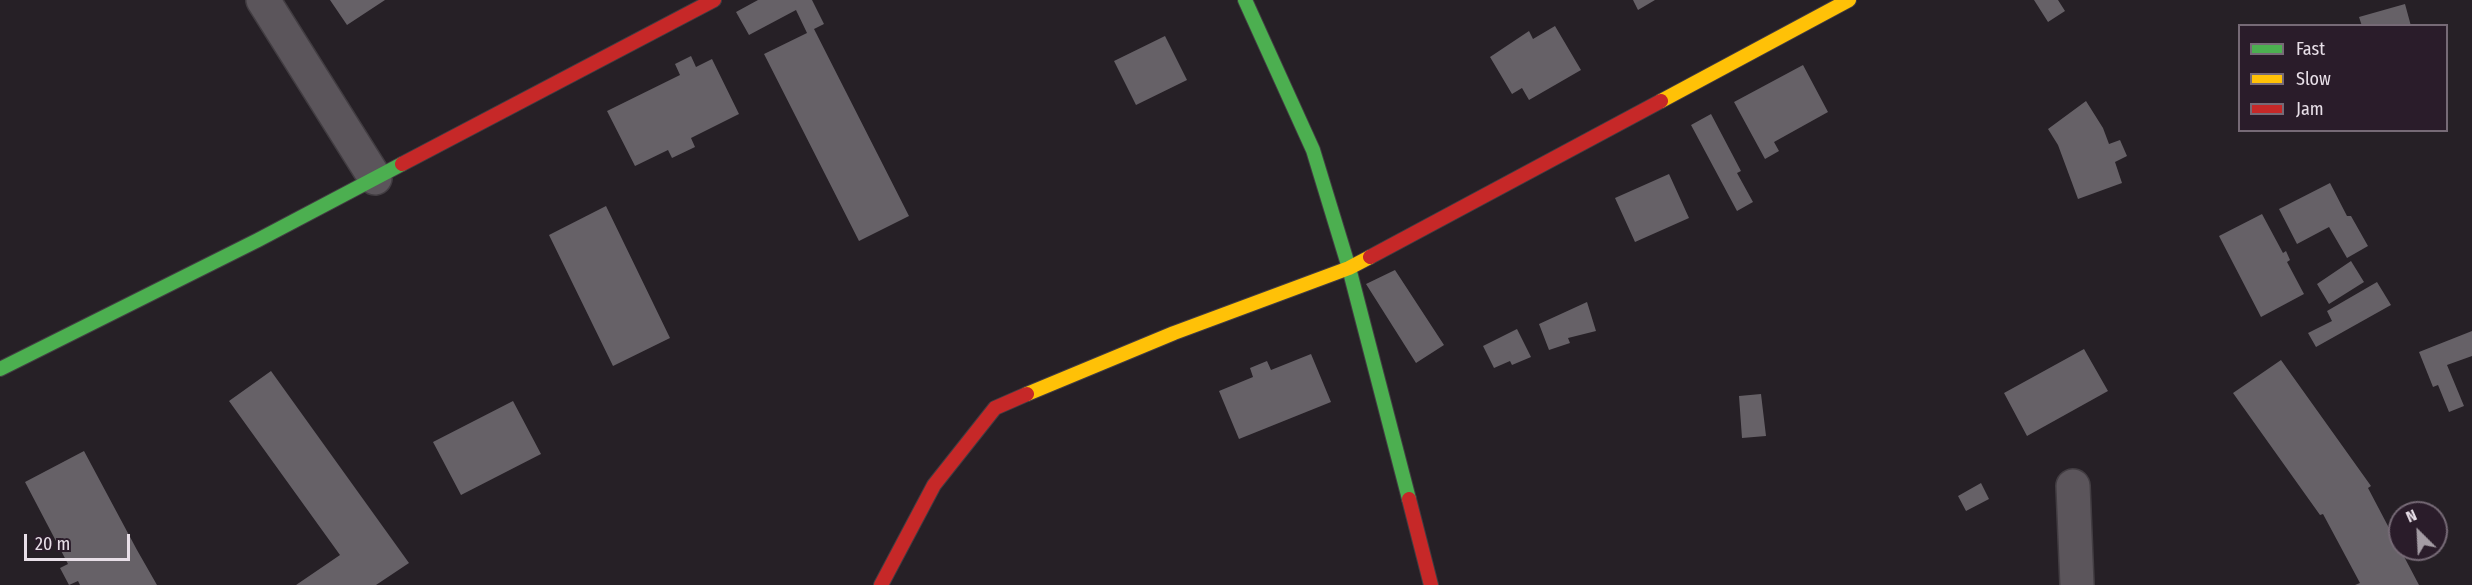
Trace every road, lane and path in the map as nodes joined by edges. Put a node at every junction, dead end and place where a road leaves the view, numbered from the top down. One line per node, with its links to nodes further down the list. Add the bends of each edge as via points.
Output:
1 (263, 0): 5 (street)
2 (1245, 0): 6 (street, via 1313,150)
3 (1849, 0): 6 (street)
4 (711, 1): 5 (street)
5 (375, 178): 7 (street)
6 (1349, 268): 9 (street, via 1174,333 994,408 934,485); 10 (street)
7 (0, 369)
8 (2073, 486): 11 (street)
9 (880, 585)
10 (1431, 585)
11 (2077, 585)

